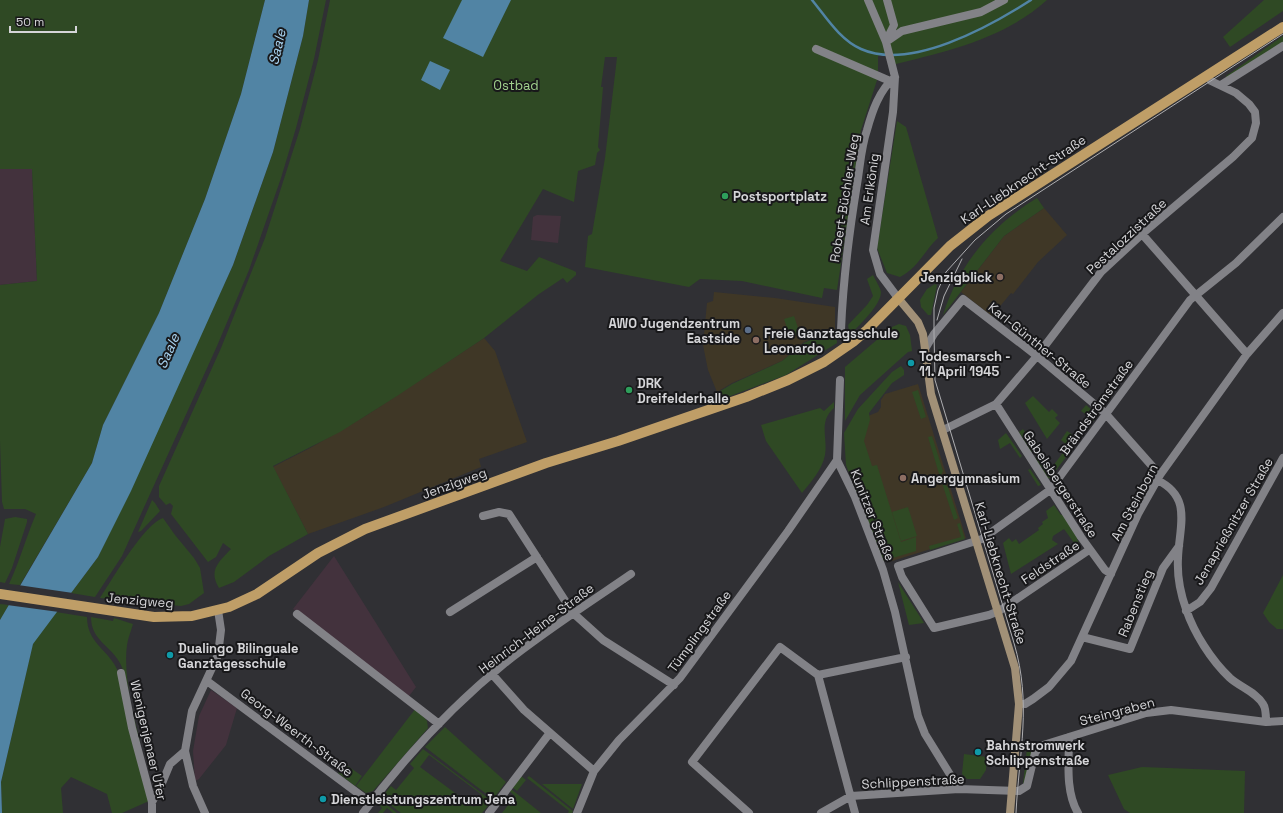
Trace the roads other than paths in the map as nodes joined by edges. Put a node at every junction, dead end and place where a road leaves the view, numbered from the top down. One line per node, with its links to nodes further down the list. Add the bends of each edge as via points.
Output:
1 (868, 0): 5 (street)
2 (887, 0): 5 (street, via 894,25)
3 (1004, 0): 5 (street, via 981,12 902,31)
4 (1283, 27): 8 (main road, Karl-Liebknecht-Straße)
5 (886, 42): 9 (street, via 892,65)
6 (1283, 46): 10 (street)
7 (816, 49): 9 (street)
8 (1207, 76): 10 (street, Pestalozzistraße); 14 (main road, Karl-Liebknecht-Straße, via 988,216 950,246)
9 (892, 79): 14 (street, Am Erlkönig, via 893,112 873,250 880,274); 16 (street, Robert-Büchler-Weg, via 879,98 866,131 843,285)
10 (1221, 86): 12 (street, Pestalozzistraße, via 1236,93 1255,112 1256,123 1252,138 1233,158)
11 (1283, 217): 13 (street, Brändströmstraße, via 1236,263)
12 (1142, 234): 13 (street); 19 (street, Pestalozzistraße, via 1101,272)
13 (1196, 295): 18 (street); 22 (street, Brändströmstraße)
14 (898, 298): 17 (street, Karl-Liebknecht-Straße, via 918,322); 37 (main road, Jenzigweg, via 846,347 824,362 788,380 618,441 546,463 365,529 318,553 257,594)
15 (1283, 313): 18 (street, Am Steinborn)
16 (842, 330)
17 (925, 349): 19 (street, Karl-Günther-Straße, via 963,299); 23 (street, Karl-Liebknecht-Straße, via 931,394)
18 (1247, 354): 26 (street, Am Steinborn)
19 (1037, 356): 21 (street, Pestalozzistraße); 22 (street, Karl-Günther-Straße)
20 (840, 380): 25 (street, Kunitzer Straße)
21 (996, 404): 23 (street, Pestalozzistraße); 27 (street, Gabelsbergerstraße)
22 (1105, 413): 26 (street, Karl-Günther-Straße); 27 (street, Brändströmstraße)
23 (943, 430): 29 (street, Karl-Liebknecht-Straße)
24 (1283, 458): 39 (street, Jenaprießnitzer Straße, via 1210,588 1200,602)
25 (837, 460): 45 (street, Kunitzer Straße, via 855,497 883,570); 50 (street, Tümplingstraße, via 775,549)
26 (1159, 477): 30 (street, Karl-Günther-Straße, via 1173,490 1179,501 1183,516); 35 (street, Am Steinborn, via 1138,514)
27 (1050, 490): 29 (street, Brändströmstraße); 31 (street, Gabelsbergerstraße)
28 (482, 516): 32 (street, via 499,512 509,514)
29 (978, 541): 33 (street, Brändströmstraße); 38 (street, Karl-Liebknecht-Straße)
30 (1179, 546): 39 (street, Karl-Günther-Straße, via 1178,575); 44 (street, Rabenstieg, via 1163,568 1130,649)
31 (1089, 550): 35 (street, Gabelsbergerstraße); 38 (street, Feldstraße)
32 (536, 557): 40 (street); 41 (street)
33 (898, 566): 43 (street, Kunitzer Straße)
34 (632, 574): 41 (street, Heinrich-Heine-Straße)
35 (1111, 574): 44 (street, Am Steinborn)
36 (0, 594): 37 (main road, Jenzigweg, via 154,616 179,617)
37 (218, 610): 49 (street, via 220,644)
38 (999, 611): 43 (street, Feldstraße); 51 (street, Karl-Liebknecht-Straße, via 1014,662)
39 (1186, 611): 53 (street, Karl-Günther-Straße, via 1210,654 1230,678 1264,704)
40 (450, 612)
41 (574, 613): 47 (street, Heinrich-Heine-Straße); 50 (street, via 603,640)
42 (297, 614): 54 (street)
43 (934, 628)
44 (1082, 637): 51 (street, Am Steinborn, via 1071,661 1057,679 1033,699 1025,704)
45 (906, 657): 48 (street); 59 (street, Kunitzer Straße, via 918,716 927,739)
46 (122, 673): 62 (street, Wenigenjenaer Ufer, via 132,728)
47 (492, 674): 54 (street, Heinrich-Heine-Straße); 55 (street)
48 (818, 674): 61 (street); 69 (street, via 780,647 692,762)
49 (207, 681): 57 (street, via 192,711); 63 (street, Georg-Weerth-Straße)
50 (674, 685): 58 (street, Tümplingstraße, via 619,740)
51 (1019, 704): 60 (street, Karl-Liebknecht-Straße)
52 (1283, 721): 53 (street, Steingraben)
53 (1266, 722): 56 (street, Steingraben, via 1171,710 1146,713)
54 (439, 724): 63 (street, Heinrich-Heine-Straße)
55 (549, 734): 58 (street); 67 (street)
56 (1069, 737): 60 (street, Steingraben, via 1040,746 1035,753 1027,786 1019,791); 73 (street, via 1070,788 1072,801)
57 (186, 751): 62 (street, via 170,764); 65 (street, via 192,786)
58 (594, 771): 68 (street, Tümplingstraße)
59 (959, 789): 60 (street, Schlippenstraße); 61 (street, Schlippenstraße)
60 (1012, 791): 72 (street, Karl-Liebknecht-Straße)
61 (851, 796): 70 (street, Schlippenstraße); 71 (street)
62 (152, 802): 64 (street, Wenigenjenaer Ufer)
63 (371, 803): 66 (street, Heinrich-Heine-Straße)
64 (152, 813)
65 (205, 813)
66 (363, 813)
67 (489, 813)
68 (577, 813)
69 (749, 813)
70 (820, 813)
71 (855, 813)
72 (1010, 813)
73 (1078, 813)

